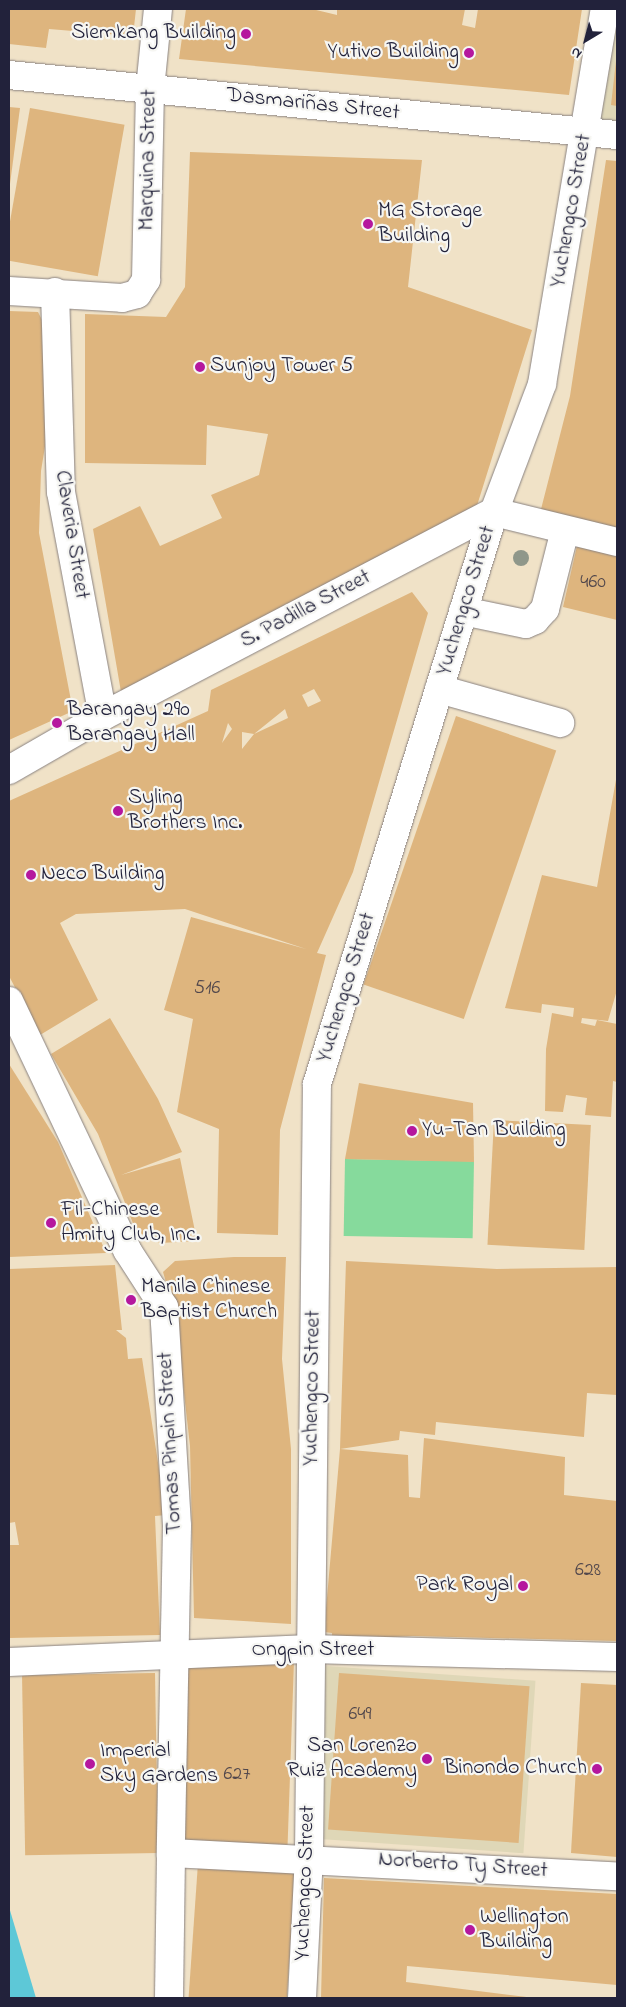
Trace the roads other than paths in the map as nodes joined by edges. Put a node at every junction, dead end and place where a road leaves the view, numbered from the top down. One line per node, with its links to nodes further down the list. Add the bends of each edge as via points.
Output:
1 (158, 9): 4 (street, Marquina Street)
2 (604, 9): 5 (street, Yuchengco Street)
3 (9, 75): 4 (street, Dasmariñas Street)
4 (150, 89): 5 (street, Dasmariñas Street); 8 (street, Marquina Street, via 146,280 137,294 122,298)
5 (587, 132): 6 (street, Dasmariñas Street); 9 (street, Yuchengco Street, via 542,384)
6 (617, 135)
7 (9, 291): 8 (street)
8 (55, 292): 14 (street, Claveria Street, via 61,492)
9 (494, 512): 10 (street); 12 (street, Yuchengco Street); 14 (street, S. Padilla Street)
10 (565, 530): 11 (street); 12 (street, via 545,609 535,620 526,624)
11 (617, 542)
12 (463, 611): 13 (street, Yuchengco Street)
13 (439, 689): 15 (street); 18 (street, Yuchengco Street, via 317,1084)
14 (103, 716): 16 (street, S. Padilla Street)
15 (560, 723)
16 (9, 770)
17 (9, 1001): 19 (street, Tomas Pinpin Street, via 127,1250 164,1307 177,1526)
18 (310, 1649): 19 (street, Ongpin Street); 20 (street, Ongpin Street); 23 (street, Yuchengco Street)
19 (177, 1653): 21 (street, Ongpin Street); 22 (street, Tomas Pinpin Street)
20 (617, 1657)
21 (9, 1662)
22 (170, 1853): 23 (street, Norberto Ty Street); 25 (street, Tomas Pinpin Street)
23 (309, 1856): 24 (street, Norberto Ty Street); 26 (street, Yuchengco Street)
24 (617, 1876)
25 (169, 1998)
26 (302, 1998)

